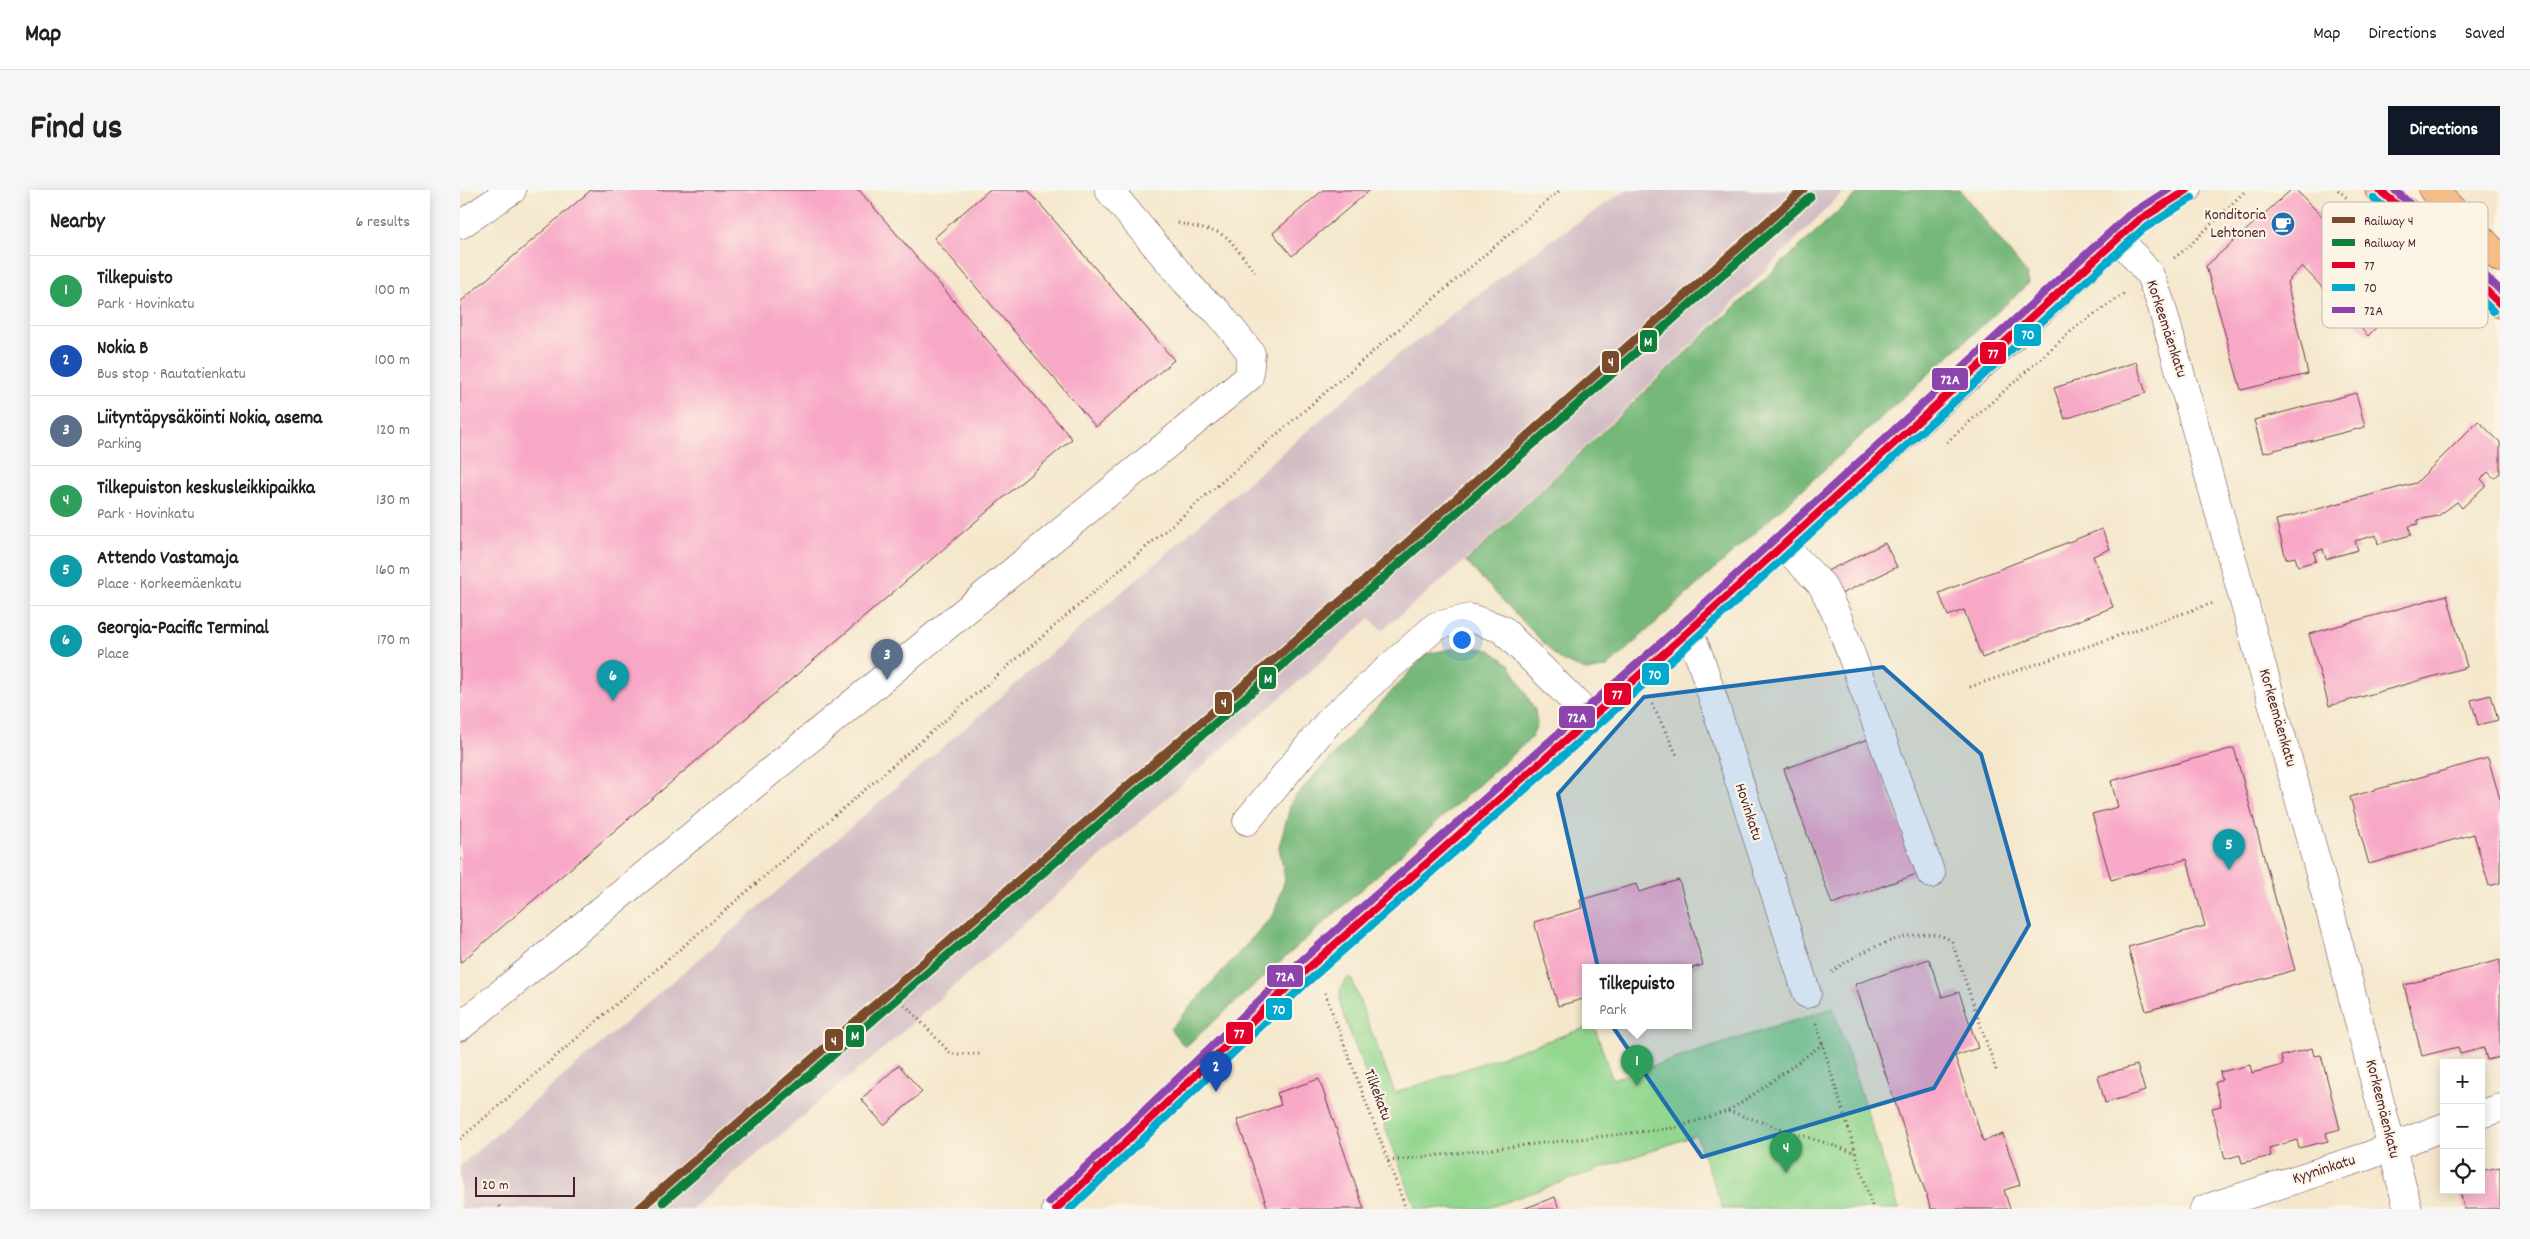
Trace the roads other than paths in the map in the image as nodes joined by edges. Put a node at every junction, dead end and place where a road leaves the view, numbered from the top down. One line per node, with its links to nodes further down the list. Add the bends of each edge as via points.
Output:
1 (512, 190): 9 (street)
2 (1109, 190): 21 (street, via 1251,353 1249,377)
3 (2153, 190): 10 (street)
4 (2188, 190): 10 (street)
5 (2379, 190): 7 (main road)
6 (2433, 190): 8 (main road)
7 (2394, 202)
8 (2445, 202)
9 (460, 224)
10 (2128, 230): 15 (street); 25 (street, Korkeemäenkatu, via 2161,304 2328,903)
11 (2488, 246): 12 (main road)
12 (2500, 258)
13 (2488, 292): 14 (main road)
14 (2500, 304)
15 (1783, 545): 16 (street); 19 (street, via 1822,585 1838,618)
16 (1689, 631): 17 (street); 20 (street, Hovinkatu)
17 (1591, 718): 18 (street, via 1502,629 1470,618 1436,626 1331,719); 26 (street, via 1297,978)
18 (1247, 821)
19 (1931, 874)
20 (1807, 994)
21 (460, 1027)
22 (2500, 1108): 23 (street)
23 (2485, 1113)
24 (2440, 1128): 25 (street, Kyyninkatu)
25 (2392, 1146): 27 (street, Kyyninkatu); 28 (street, Korkeemäenkatu)
26 (1056, 1209)
27 (2204, 1209)
28 (2408, 1209)

